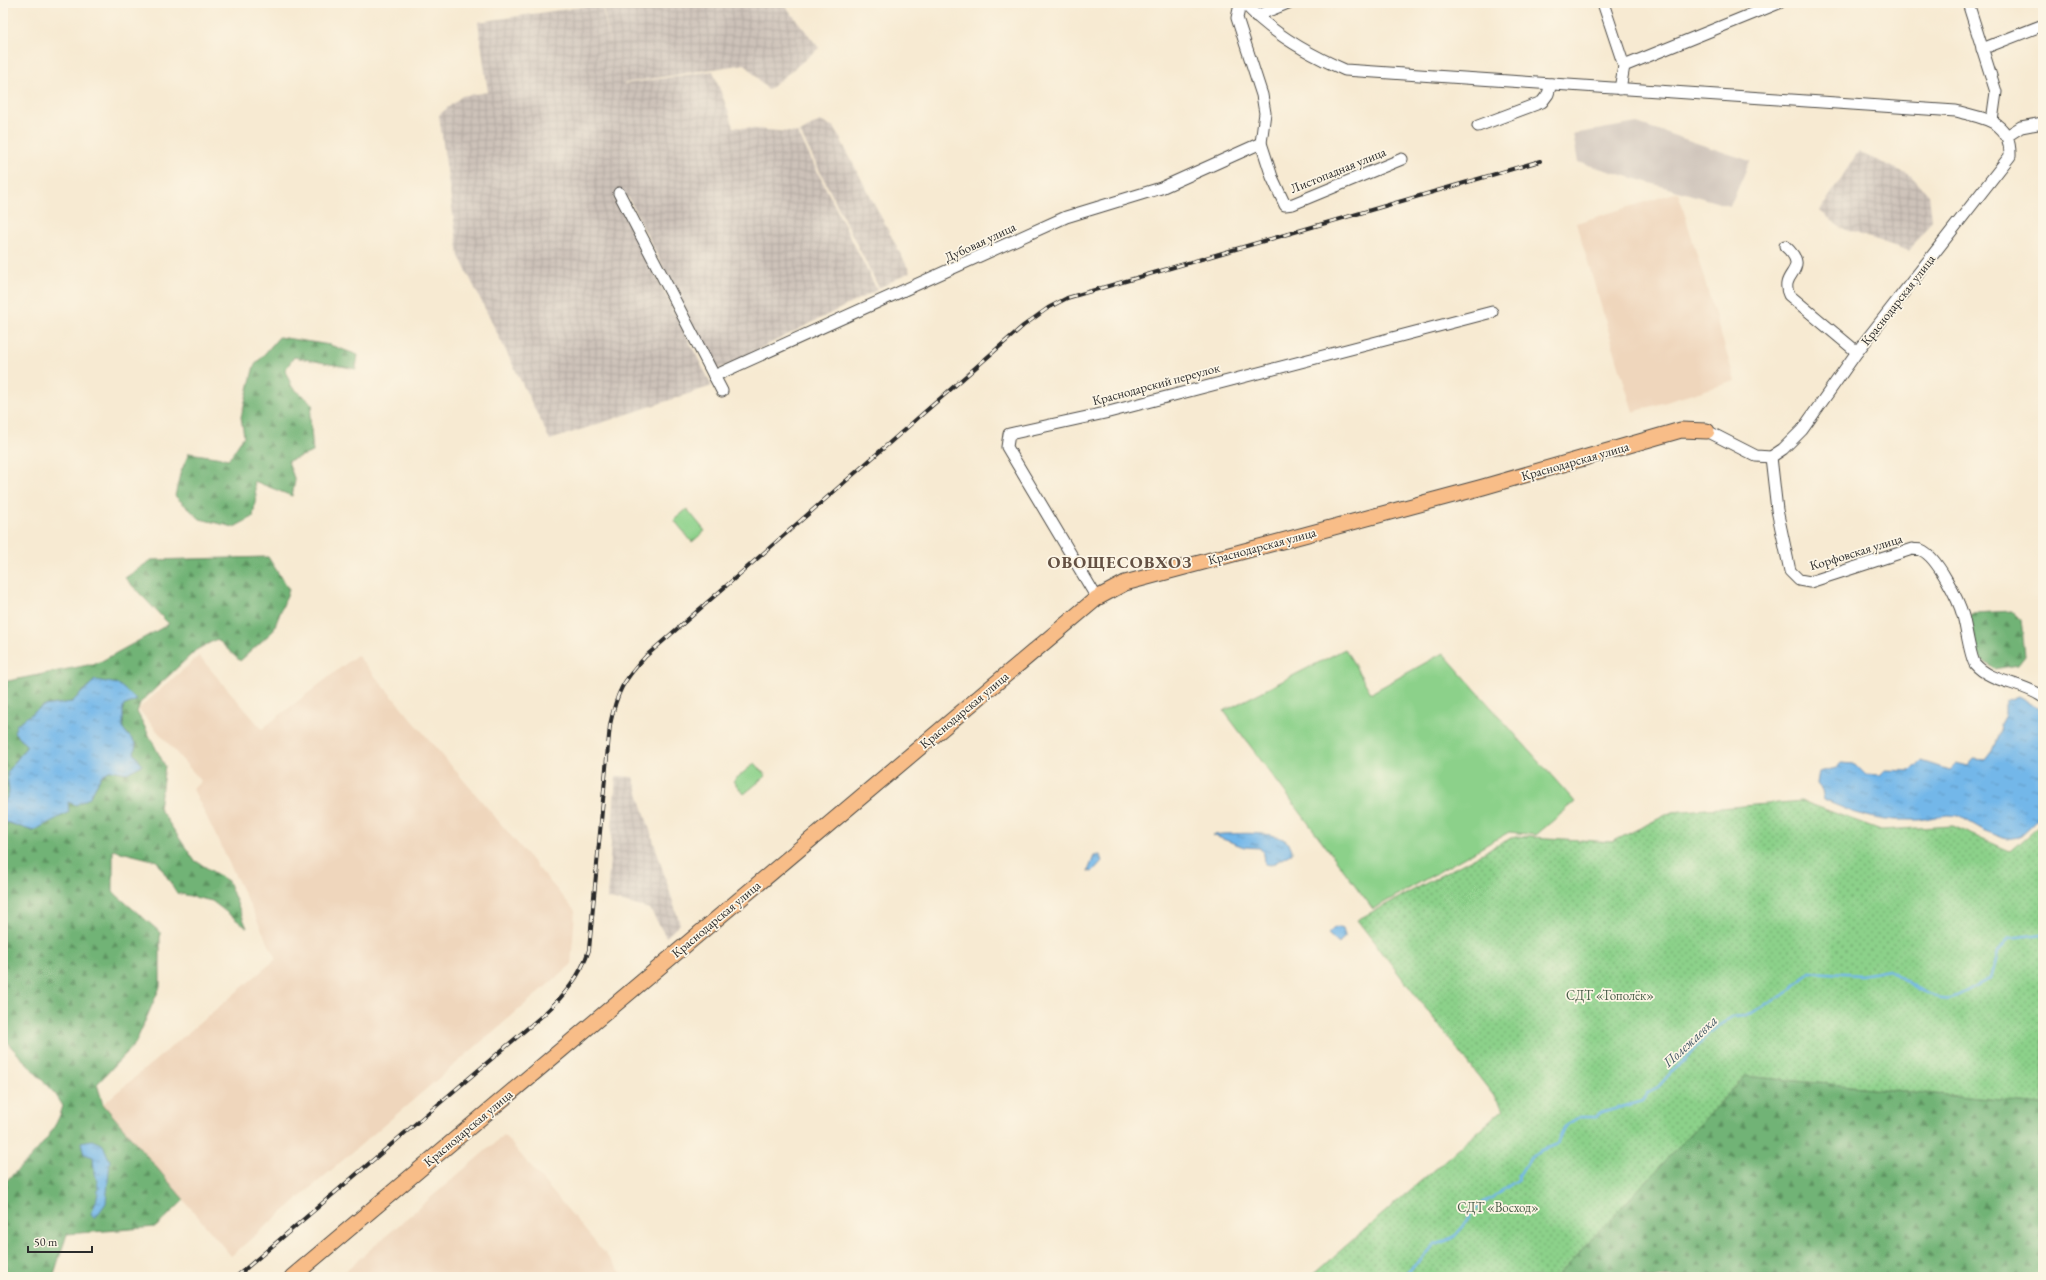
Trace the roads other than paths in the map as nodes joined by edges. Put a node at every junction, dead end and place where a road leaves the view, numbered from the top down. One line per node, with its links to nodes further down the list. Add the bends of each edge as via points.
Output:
1 (1244, 3): 6 (street); 16 (street, via 1237,18 1266,113)
2 (1288, 3): 6 (street)
3 (1603, 3): 9 (street)
4 (1778, 3): 9 (street)
5 (1968, 3): 8 (street)
6 (1256, 16): 10 (street, via 1310,53 1345,70)
7 (2043, 25): 8 (street)
8 (1982, 49): 12 (street, via 1996,92)
9 (1624, 66): 11 (street)
10 (1551, 84): 11 (street); 14 (street, via 1542,102)
11 (1620, 89): 12 (street, via 1956,111)
12 (1992, 121): 15 (street, via 2002,128)
13 (2043, 123): 15 (street, via 2021,127)
14 (1478, 126)
15 (2007, 136): 21 (street, Краснодарская улица, via 2010,142 2010,156)
16 (1261, 143): 17 (street, Листопадная улица, via 1272,177 1285,205); 22 (street, Дубовая улица, via 1161,188 1066,217)
17 (1402, 160)
18 (618, 193): 22 (street)
19 (1785, 246): 21 (street, via 1797,262 1786,284 1789,295)
20 (1492, 312): 26 (street, Краснодарский переулок, via 1105,413 1009,434 1007,447)
21 (1857, 352): 25 (street, Краснодарская улица, via 1802,430)
22 (714, 376): 23 (street)
23 (722, 391)
24 (1707, 431): 25 (street, Краснодарская улица, via 1756,456); 26 (main road, Краснодарская улица, via 1681,430 1483,487 1125,583)
25 (1771, 457): 27 (street, Корфовская улица, via 1777,510 1790,571 1800,580 1810,582 1912,549 1921,550 1950,584 1963,615 1974,663 1987,674 2032,689)
26 (1097, 598): 28 (main road, Краснодарская улица)
27 (2043, 697)
28 (292, 1277)

